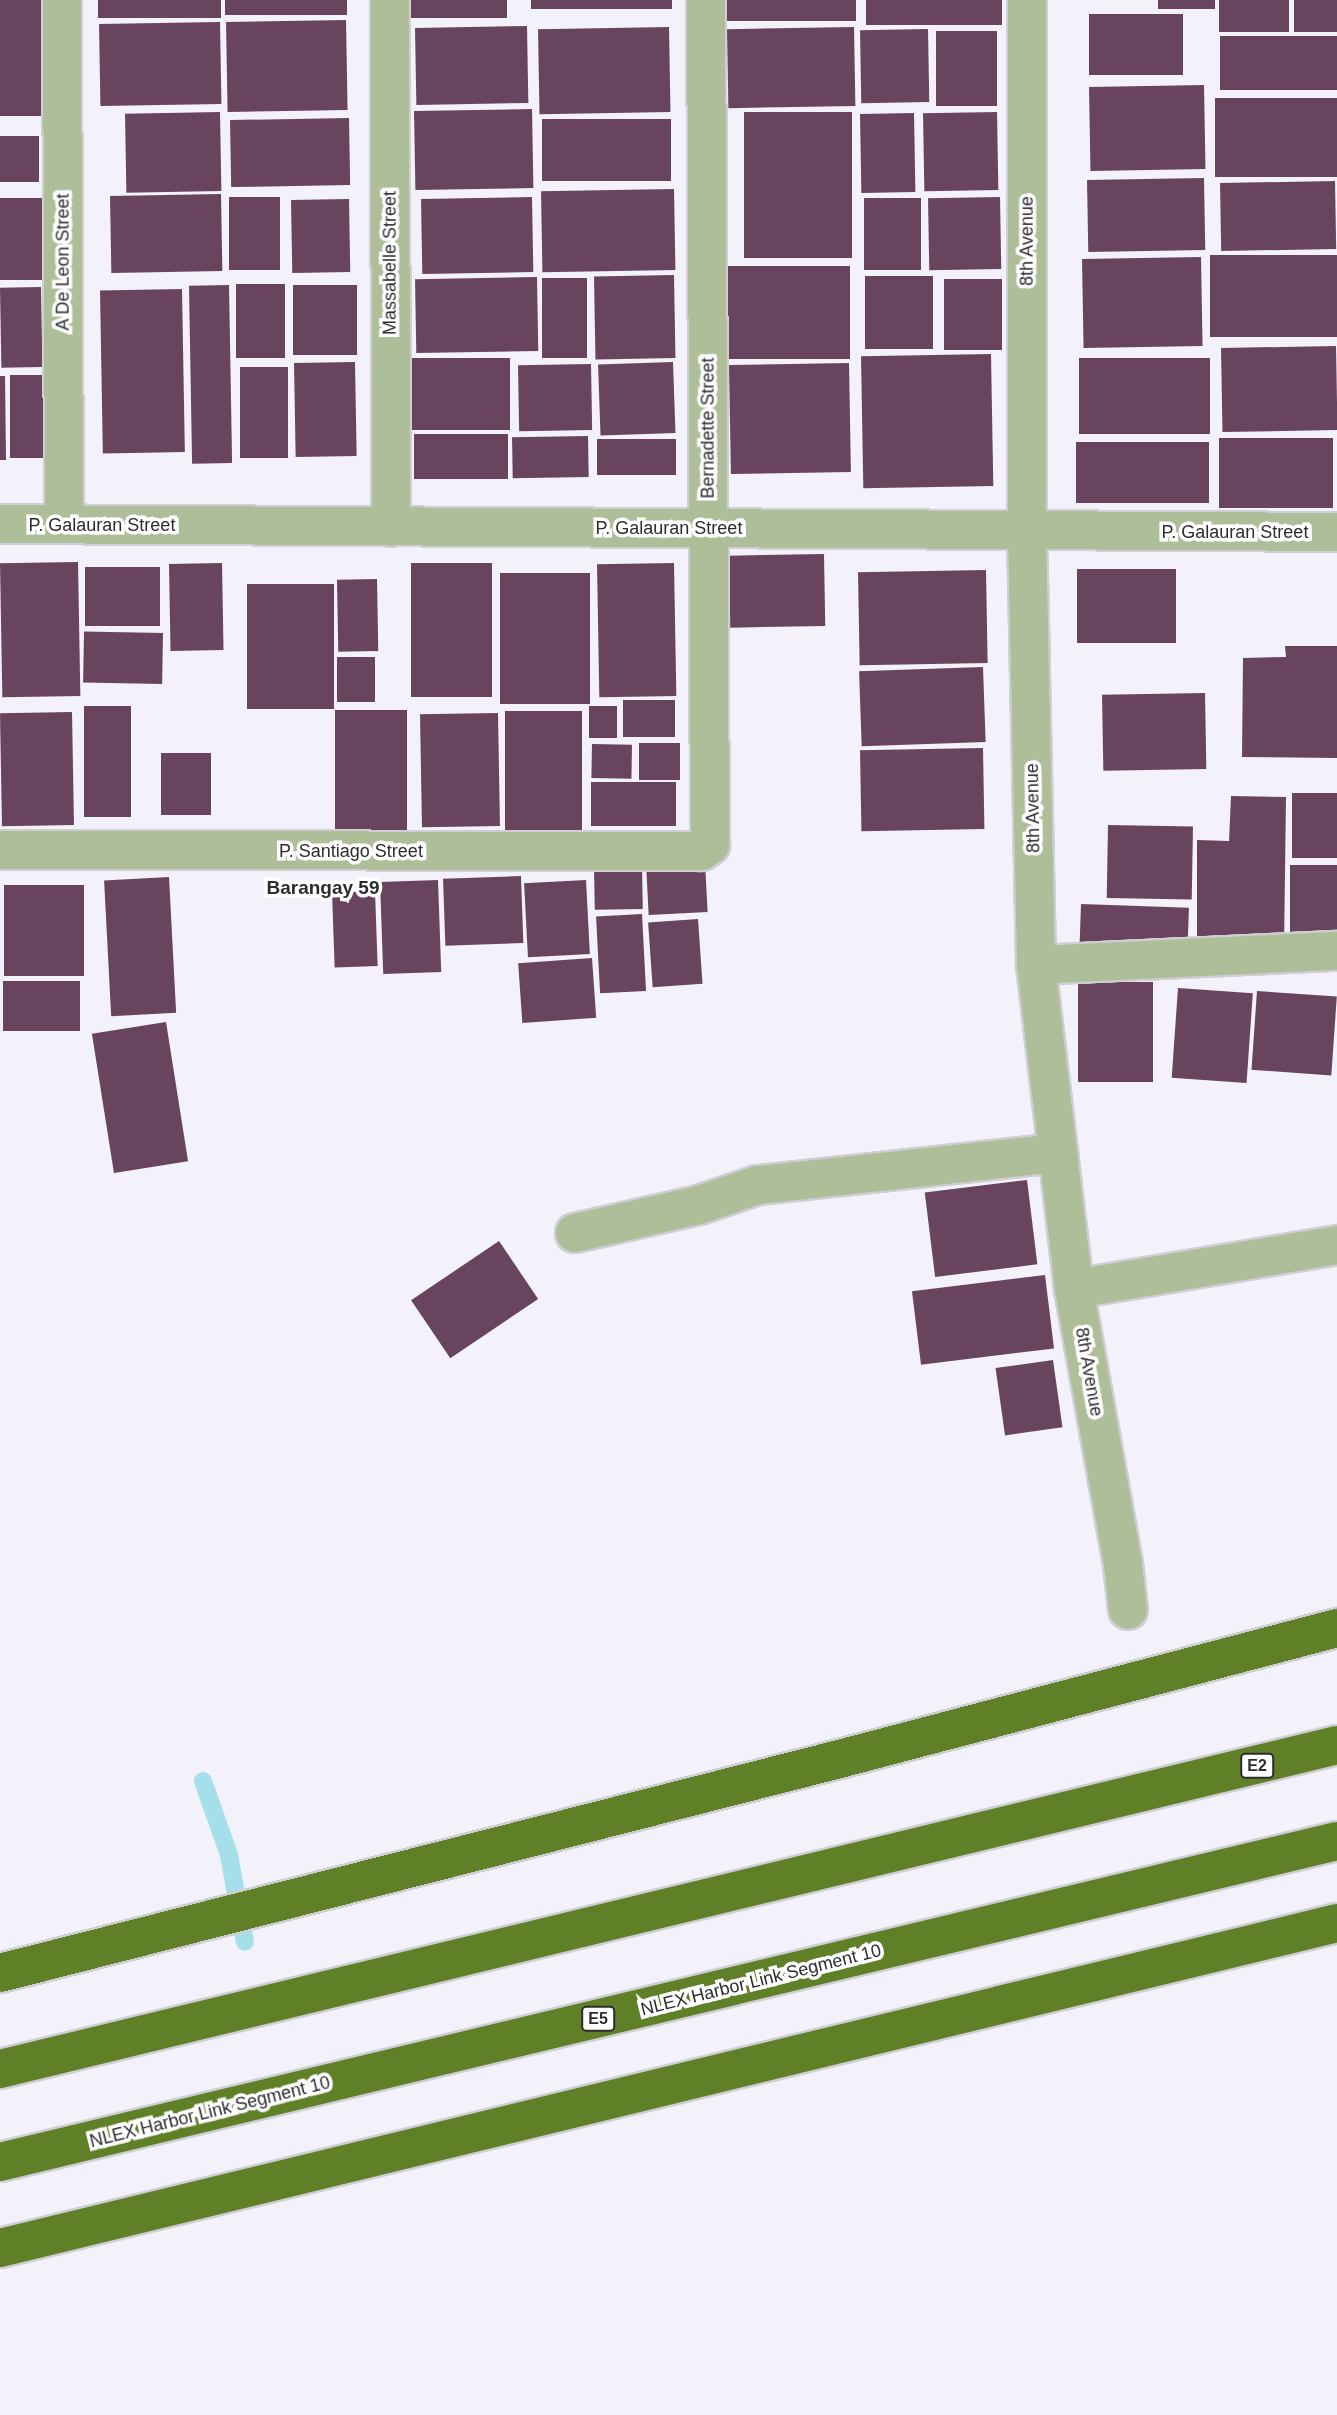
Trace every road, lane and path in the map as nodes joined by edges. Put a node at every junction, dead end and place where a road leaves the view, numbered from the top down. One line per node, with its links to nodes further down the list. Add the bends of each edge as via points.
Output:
1 (62, 0): 6 (street, A De Leon Street)
2 (390, 0): 7 (street, Massabelle Street)
3 (706, 0): 8 (street, Bernadette Street)
4 (1027, 0): 9 (street, 8th Avenue)
5 (0, 524): 6 (street, P. Galauran Street)
6 (64, 524): 7 (street, P. Galauran Street)
7 (391, 527): 8 (street, P. Galauran Street)
8 (708, 528): 9 (street, P. Galauran Street); 12 (street, Bernadette Street, via 711,839)
9 (1027, 531): 10 (street, P. Galauran Street); 14 (street, 8th Avenue)
10 (1337, 533)
11 (0, 850): 12 (street, P. Santiago Street)
12 (701, 851)
13 (1337, 951): 14 (street)
14 (1036, 965): 15 (street, 8th Avenue)
15 (1058, 1153): 16 (street, via 758,1185 699,1205); 18 (street, 8th Avenue)
16 (575, 1233)
17 (1337, 1245): 18 (street)
18 (1074, 1289): 19 (street, 8th Avenue)
19 (1128, 1610)
20 (1337, 1628): 26 (highway)
21 (1337, 1746): 27 (highway, E2)
22 (1337, 1842): 24 (highway)
23 (1337, 1858): 24 (highway)
24 (1195, 1874): 28 (highway, NLEX Harbor Link Segment 10 / E5)
25 (1337, 1923): 29 (highway)
26 (0, 1973)
27 (0, 2069)
28 (0, 2162)
29 (0, 2248)

